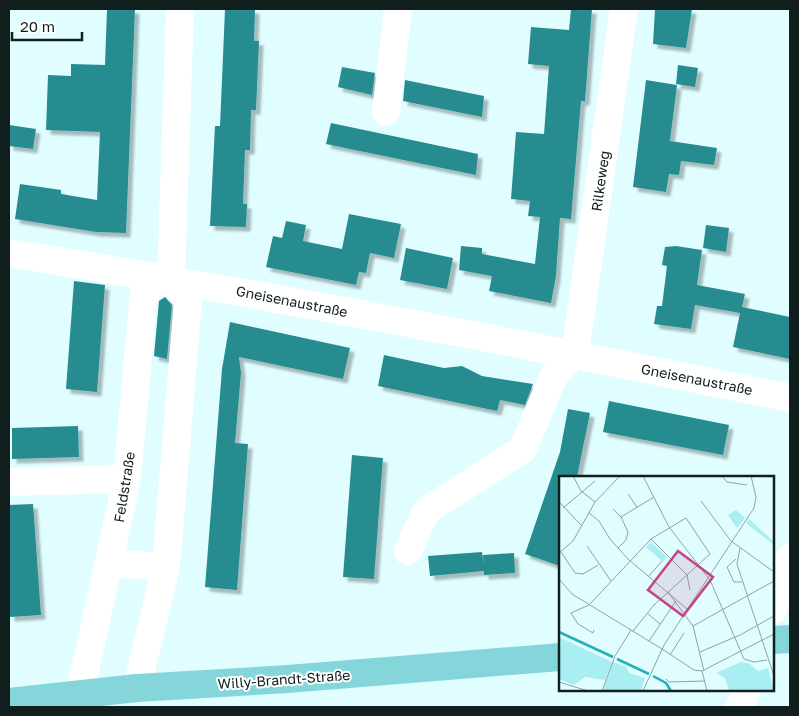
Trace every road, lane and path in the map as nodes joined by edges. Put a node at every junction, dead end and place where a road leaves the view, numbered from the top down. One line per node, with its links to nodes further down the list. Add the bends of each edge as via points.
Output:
1 (180, 9): 6 (street)
2 (398, 9): 4 (street)
3 (624, 9): 7 (street, Rilkeweg)
4 (386, 112)
5 (9, 253): 6 (street, Gneisenaustraße)
6 (171, 279): 7 (street, Gneisenaustraße); 9 (street, Feldstraße, via 156,283 144,292); 14 (street, via 188,300)
7 (575, 354): 8 (street, Gneisenaustraße); 11 (street, via 554,375 523,449 426,511)
8 (790, 398)
9 (127, 479): 10 (street); 13 (street, Feldstraße)
10 (9, 482)
11 (408, 550)
12 (790, 558): 15 (street)
13 (110, 563): 14 (street); 21 (street, Feldstraße)
14 (166, 567): 19 (street)
15 (774, 607)
16 (790, 639): 17 (main road)
17 (774, 640)
18 (559, 657): 19 (main road, Willy-Brandt-Straße)
19 (137, 688): 21 (main road, Willy-Brandt-Straße)
20 (746, 691): 23 (street)
21 (80, 701): 22 (main road, Willy-Brandt-Straße)
22 (9, 702)
23 (740, 707)

